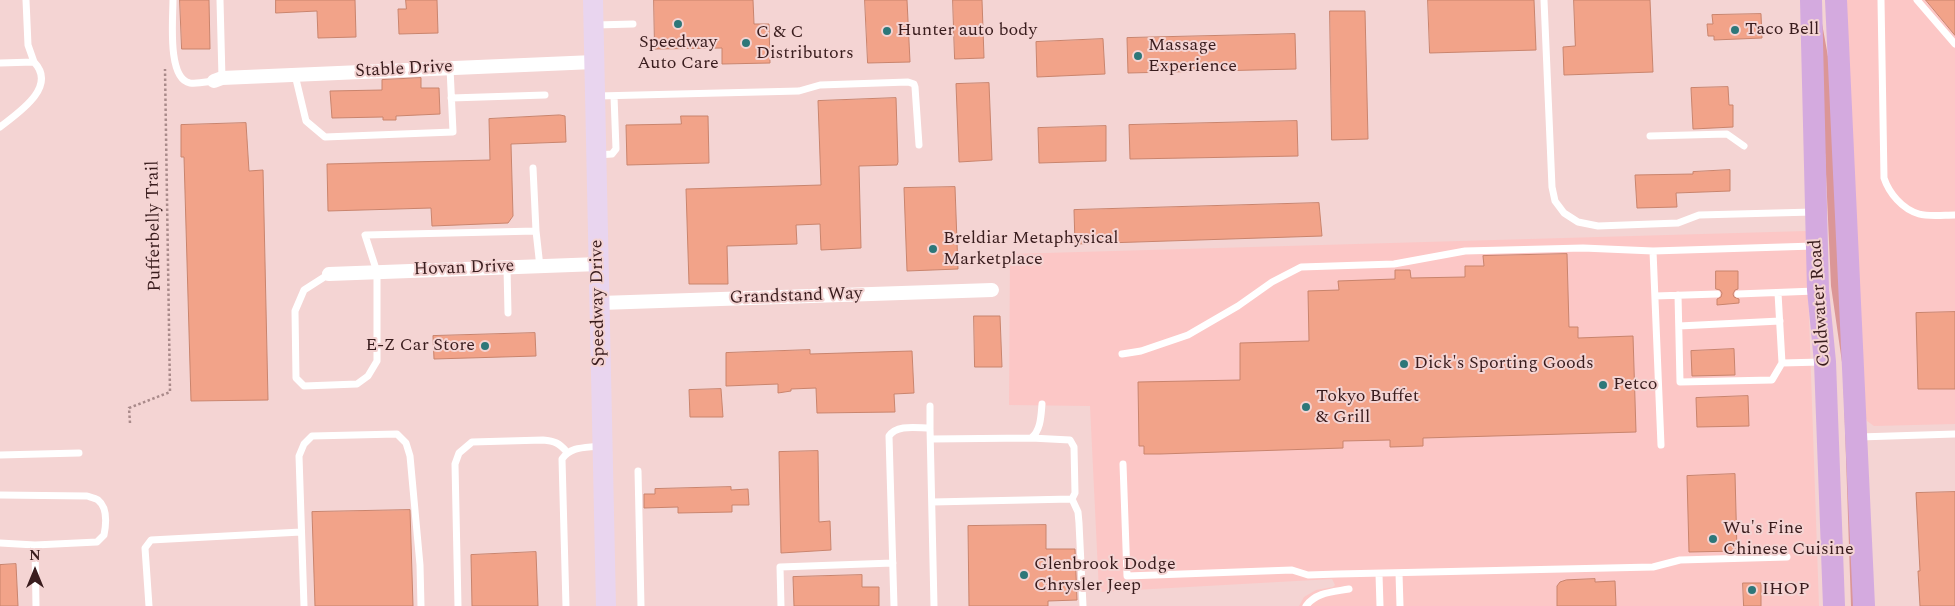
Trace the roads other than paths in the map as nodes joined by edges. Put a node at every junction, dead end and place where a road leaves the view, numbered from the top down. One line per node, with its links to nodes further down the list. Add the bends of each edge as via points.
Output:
1 (26, 0): 15 (lane, via 28,45)
2 (173, 0): 20 (lane, via 176,72 190,83)
3 (220, 0): 20 (lane)
4 (593, 0): 12 (main road, Speedway Drive)
5 (1544, 0): 29 (lane, via 1552,187 1555,201 1564,213 1578,222 1598,226 1678,223 1699,215)
6 (1811, 0): 29 (main road, Coldwater Road)
7 (1823, 0): 14 (main road, via 1831,40)
8 (1836, 0): 14 (main road, Coldwater Road)
9 (1881, 0): 30 (lane, via 1884,178 1888,189 1901,204 1919,214)
10 (1917, 0): 13 (lane)
11 (633, 24): 12 (lane)
12 (593, 25): 16 (main road, Speedway Drive)
13 (1955, 44)
14 (1838, 45): 57 (main road, Coldwater Road)
15 (34, 62): 17 (lane); 24 (lane, via 40,68 41,84 32,101)
16 (594, 62): 18 (street, Stable Drive); 22 (main road, Speedway Drive)
17 (0, 63)
18 (450, 68): 19 (street, Stable Drive); 23 (lane)
19 (294, 76): 20 (street, Stable Drive); 23 (lane, via 306,121 325,137 453,132)
20 (218, 80)
21 (545, 95): 23 (lane)
22 (605, 96): 26 (lane, via 799,91 820,85 908,82 916,87); 34 (main road, Speedway Drive, via 596,155)
23 (451, 98)
24 (0, 127)
25 (1650, 136): 27 (lane, via 1727,134)
26 (919, 145)
27 (1744, 146)
28 (533, 168): 31 (lane)
29 (1817, 212): 32 (main road, Coldwater Road)
30 (1955, 215)
31 (536, 231): 35 (lane); 37 (lane, via 364,235)
32 (1817, 246): 33 (lane); 40 (main road, Coldwater Road)
33 (1653, 251): 45 (lane); 50 (lane, via 1583,248 1465,251 1394,264 1301,267 1188,335)
34 (599, 264): 35 (street, Hovan Drive); 46 (main road, Speedway Drive)
35 (540, 267): 36 (street, Hovan Drive)
36 (507, 268): 37 (street, Hovan Drive); 47 (lane)
37 (377, 272): 38 (street, Hovan Drive); 38 (lane, via 377,361 368,376 357,384 304,386 296,378 295,311 304,290)
38 (329, 274)
39 (992, 290): 46 (street, Grandstand Way)
40 (1818, 290): 41 (lane); 51 (main road, Coldwater Road)
41 (1778, 293): 43 (lane); 48 (lane)
42 (1717, 294): 44 (lane)
43 (1738, 294)
44 (1678, 295): 45 (lane); 49 (lane)
45 (1655, 296): 60 (lane)
46 (600, 303): 61 (main road, Speedway Drive)
47 (508, 313)
48 (1780, 321): 49 (lane); 52 (lane)
49 (1679, 326): 52 (lane, via 1680,382 1772,380)
50 (1122, 354)
51 (1825, 362): 52 (lane); 93 (main road, Coldwater Road)
52 (1782, 363)
53 (1042, 404): 58 (lane, via 1040,422)
54 (930, 406): 55 (lane)
55 (930, 428): 59 (lane); 74 (lane, via 902,428 892,431 889,436)
56 (1955, 434): 57 (lane)
57 (1856, 437): 94 (main road, Coldwater Road)
58 (1031, 438): 59 (lane); 68 (lane, via 1070,440 1074,447 1075,493)
59 (930, 439): 69 (lane)
60 (1661, 445)
61 (602, 446): 62 (lane); 84 (main road, Speedway Drive)
62 (567, 452): 82 (lane, via 560,443 543,440 472,442 458,453 455,464); 83 (lane, via 562,459)
63 (79, 453): 64 (lane)
64 (0, 455)
65 (1123, 464): 76 (lane, via 1127,576 1292,570 1308,575)
66 (638, 471): 85 (lane)
67 (0, 495): 72 (lane, via 87,496 99,501 106,521 104,535 97,542)
68 (1072, 499): 69 (lane); 89 (lane, via 1080,523)
69 (932, 502): 88 (lane)
70 (301, 532): 79 (lane, via 151,540 146,548); 80 (lane); 81 (lane, via 299,456 304,444 312,436 397,434 406,443 410,456)
71 (0, 543): 72 (lane)
72 (35, 545): 78 (lane)
73 (1787, 557): 75 (lane, via 1680,560 1653,567)
74 (893, 564): 86 (lane, via 780,567); 87 (lane)
75 (1399, 573): 76 (lane); 92 (lane)
76 (1379, 574): 91 (lane)
77 (1348, 590): 90 (lane, via 1320,594)
78 (36, 606)
79 (149, 606)
80 (304, 606)
81 (421, 606)
82 (458, 606)
83 (566, 606)
84 (606, 606)
85 (641, 606)
86 (781, 606)
87 (894, 606)
88 (934, 606)
89 (1082, 606)
90 (1306, 606)
91 (1380, 606)
92 (1400, 606)
93 (1834, 606)
94 (1864, 606)

